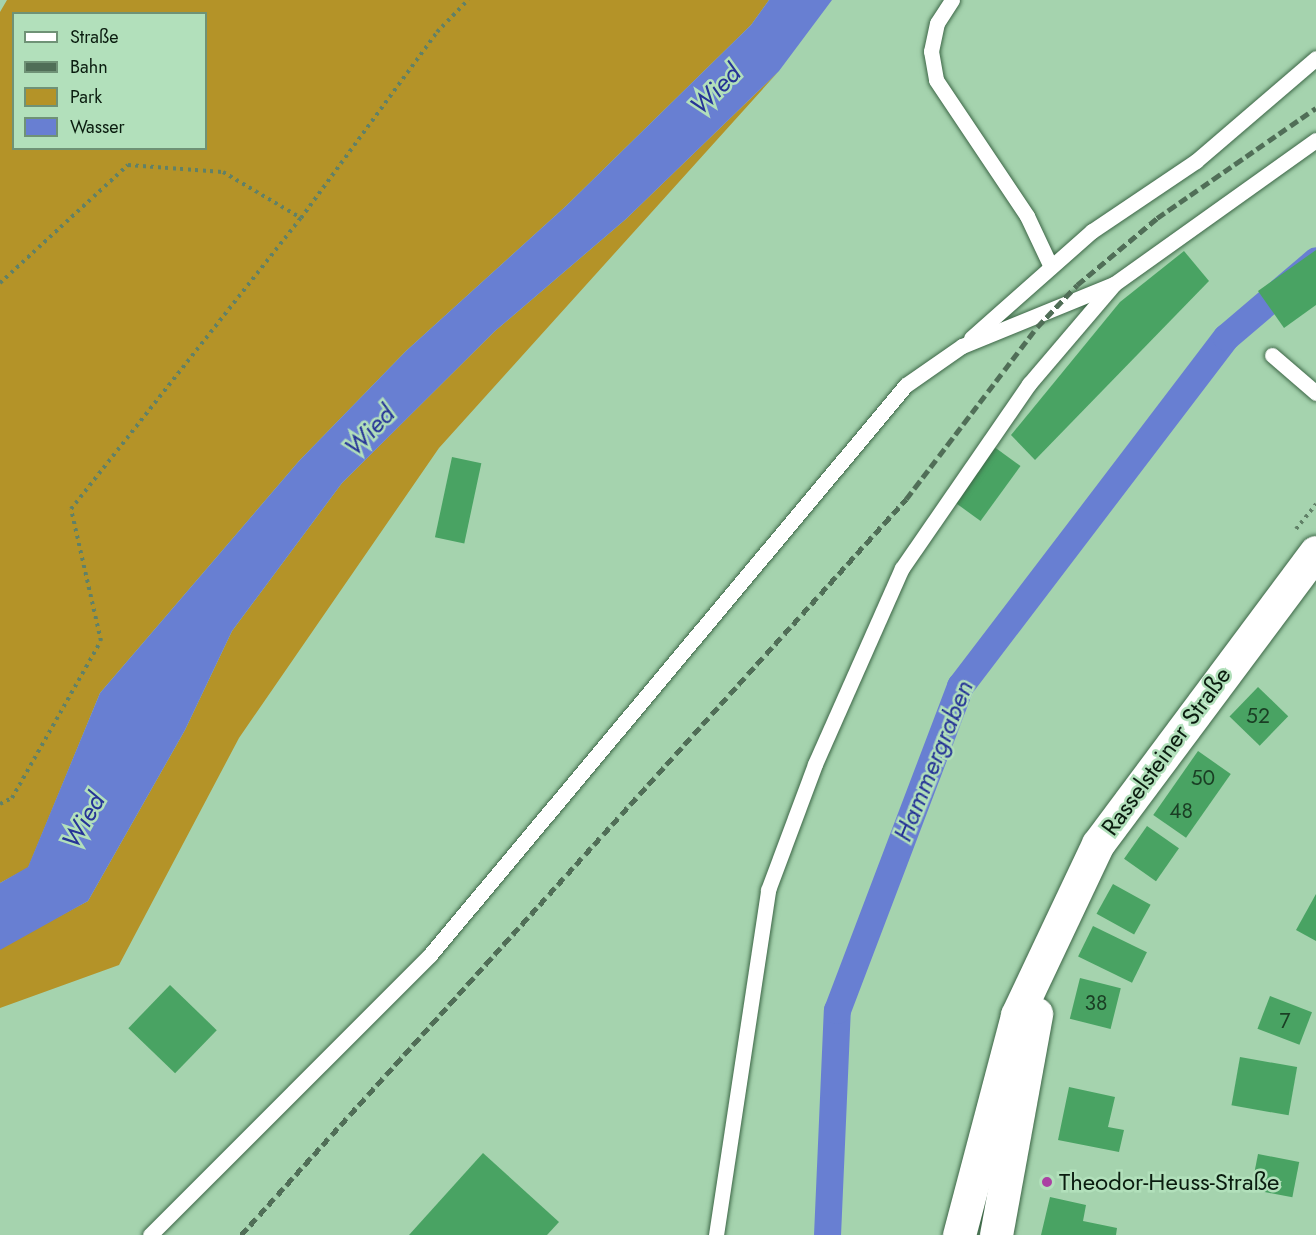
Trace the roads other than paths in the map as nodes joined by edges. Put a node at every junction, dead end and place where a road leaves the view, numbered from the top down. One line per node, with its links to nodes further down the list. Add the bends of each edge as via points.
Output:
1 (952, 0): 4 (lane, via 937,23 931,51 936,80 1027,216)
2 (1316, 58): 4 (lane, via 1196,161 1092,231)
3 (1316, 140): 5 (lane)
4 (1051, 267): 6 (lane)
5 (1114, 284): 6 (lane); 12 (lane, via 1029,384 902,568 815,764 768,890)
6 (962, 346): 11 (lane, via 906,385 429,956)
7 (1272, 355): 8 (lane)
8 (1316, 393)
9 (1316, 552): 10 (main road, Rasselsteiner Straße, via 1098,844)
10 (1043, 967): 13 (main road, Rasselsteiner Straße, via 1017,1015); 14 (main road, Rasselsteiner Straße)
11 (150, 1235)
12 (716, 1235)
13 (959, 1235)
14 (996, 1235)

